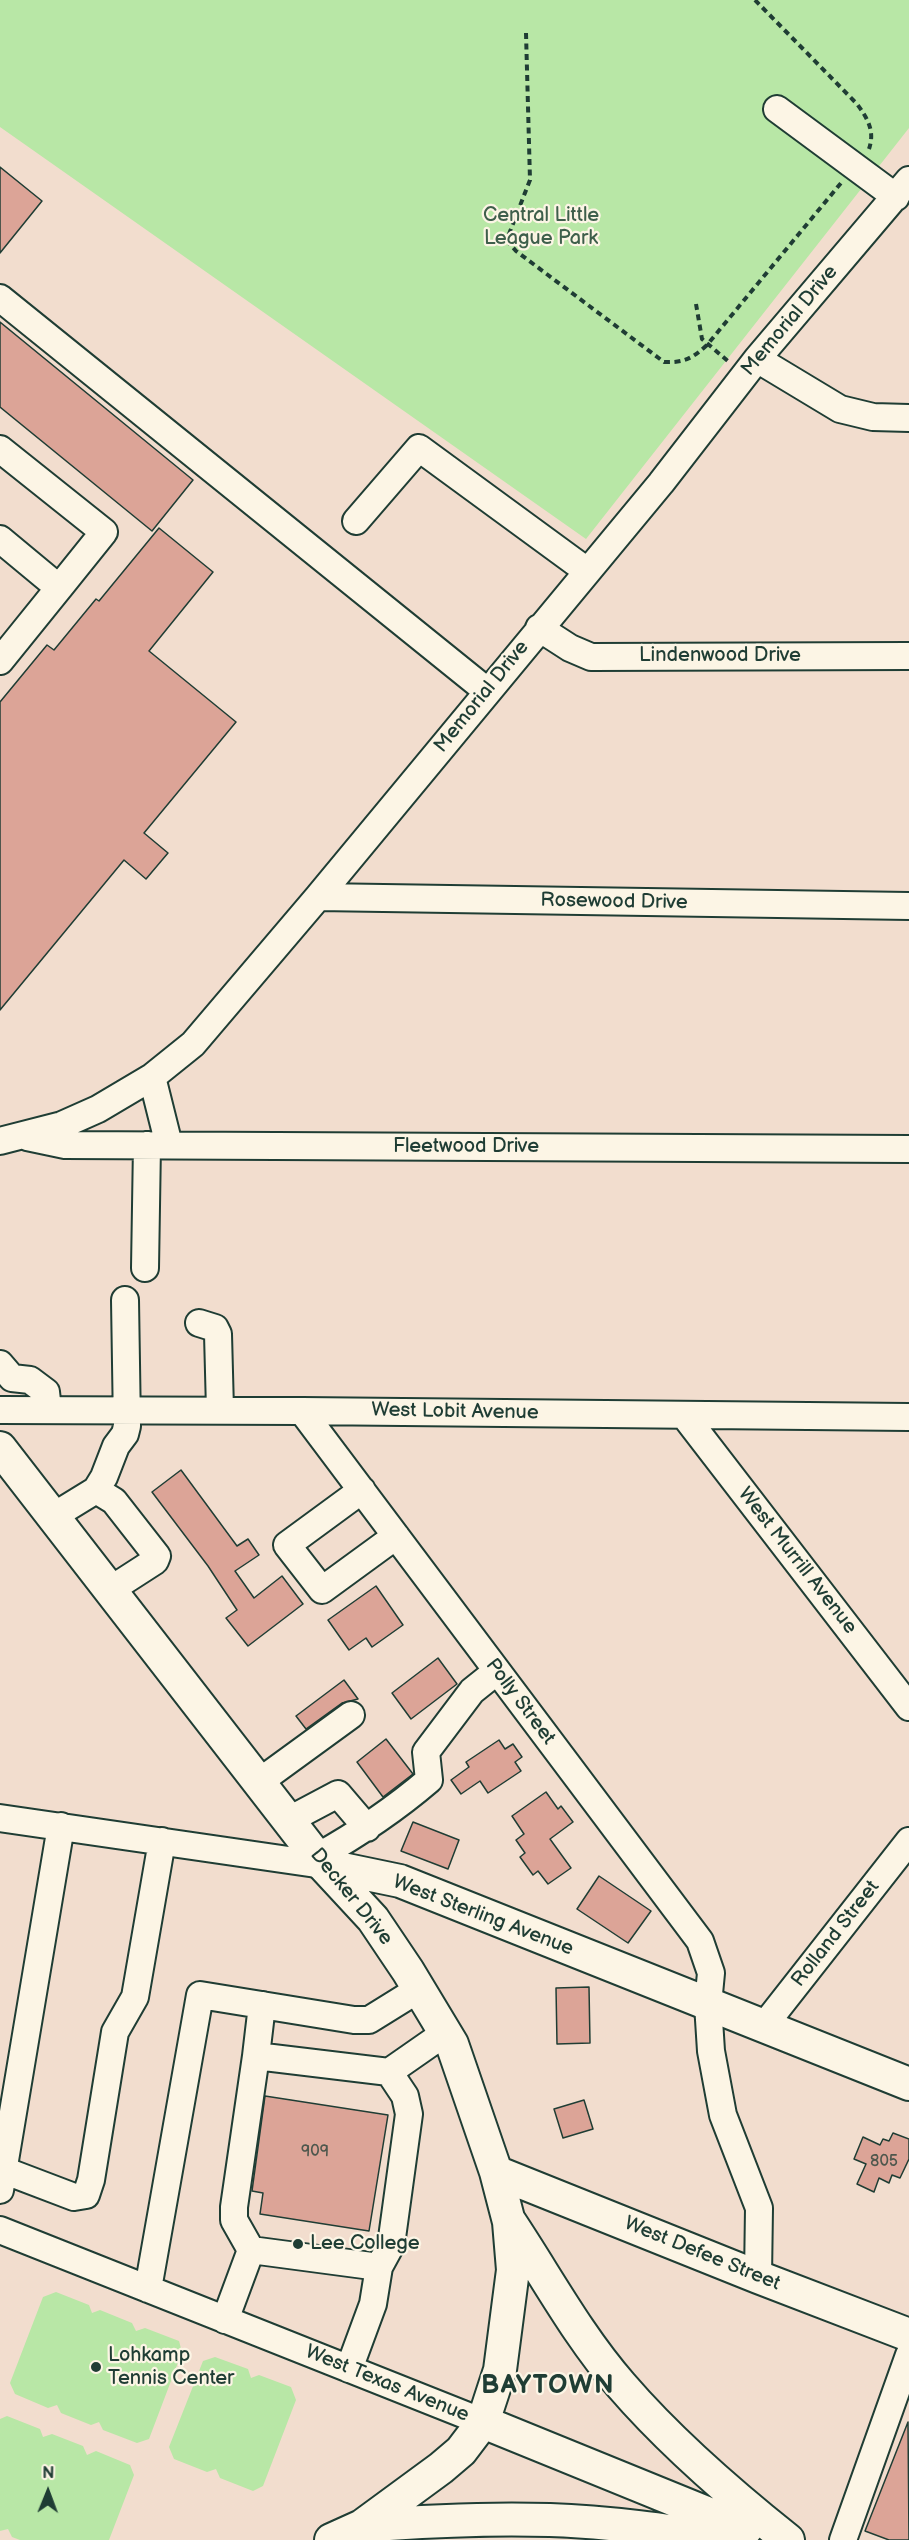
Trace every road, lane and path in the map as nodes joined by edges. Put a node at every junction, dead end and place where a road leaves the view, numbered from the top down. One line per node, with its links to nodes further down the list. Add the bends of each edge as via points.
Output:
1 (755, 0): 4 (path, via 822,66 868,120 870,148)
2 (526, 33): 8 (path, via 530,180 509,243 664,362 683,362)
3 (777, 109): 4 (street)
4 (855, 167): 5 (street); 8 (path)
5 (902, 188): 9 (street, Memorial Drive)
6 (0, 298): 19 (street)
7 (696, 304): 8 (path, via 700,333)
8 (707, 345): 9 (path)
9 (751, 366): 10 (street, via 840,409 873,417); 14 (street, Memorial Drive)
10 (909, 418)
11 (0, 449): 15 (street, via 104,532)
12 (356, 521): 14 (street, via 419,448)
13 (0, 539): 15 (street)
14 (587, 571): 16 (street, Memorial Drive)
15 (59, 588): 18 (street)
16 (539, 628): 17 (street, Lindenwood Drive, via 591,657); 19 (street, Memorial Drive)
17 (909, 656)
18 (0, 662)
19 (487, 691): 20 (street, Memorial Drive)
20 (318, 897): 21 (street, Rosewood Drive); 22 (street, Memorial Drive, via 193,1044)
21 (909, 906)
22 (152, 1077): 23 (street, Memorial Drive, via 62,1125); 24 (street)
23 (12, 1138): 24 (street, Fleetwood Drive, via 65,1145)
24 (158, 1145): 25 (street, Fleetwood Drive); 26 (street)
25 (909, 1149)
26 (145, 1268)
27 (125, 1300): 32 (street)
28 (199, 1323): 33 (street, via 215,1328 218,1334)
29 (0, 1364): 31 (street, via 12,1378 41,1386 46,1392)
30 (0, 1410): 31 (street, West Lobit Avenue)
31 (48, 1410): 32 (street, West Lobit Avenue)
32 (125, 1410): 33 (street, West Lobit Avenue); 38 (street, via 125,1434)
33 (220, 1410): 34 (street, West Lobit Avenue)
34 (302, 1410): 35 (street, West Lobit Avenue); 39 (street, Polly Street)
35 (684, 1415): 36 (street, West Lobit Avenue); 44 (street, West Murrill Avenue)
36 (909, 1417)
37 (0, 1448): 40 (main road, Decker Drive)
38 (96, 1490): 40 (street); 42 (street, via 114,1501 157,1556)
39 (362, 1490): 41 (street, Polly Street); 41 (street, via 288,1545 294,1554 322,1590)
40 (52, 1517): 42 (main road, Decker Drive)
41 (396, 1536): 43 (street, Polly Street)
42 (110, 1590): 46 (main road, Decker Drive)
43 (497, 1671): 50 (street, via 472,1691 426,1752 429,1780); 55 (street, Polly Street, via 700,1941 711,1973)
44 (909, 1707)
45 (351, 1715): 46 (street)
46 (259, 1782): 48 (main road, Decker Drive)
47 (0, 1818): 49 (street, West Sterling Avenue)
48 (289, 1820): 50 (street, via 338,1794); 53 (main road, Decker Drive)
49 (61, 1826): 51 (street, West Sterling Avenue); 60 (street)
50 (367, 1828): 53 (street)
51 (162, 1841): 53 (street, West Sterling Avenue); 64 (street, via 135,1997 115,2032 86,2195 74,2197)
52 (909, 1841): 57 (street, Rolland Street)
53 (320, 1861): 54 (main road, Decker Drive, via 373,1919); 55 (main road, West Sterling Avenue, via 400,1881)
54 (419, 1989): 56 (street, via 369,2020); 58 (main road, Decker Drive)
55 (708, 2004): 57 (main road, West Sterling Avenue); 69 (street, Polly Street, via 711,2051 723,2115 759,2208)
56 (262, 2005): 59 (street); 70 (street, via 200,1995)
57 (764, 2027): 62 (main road, West Sterling Avenue)
58 (445, 2033): 61 (street); 63 (main road, Decker Drive)
59 (256, 2056): 61 (street); 67 (street, via 234,2207 234,2220)
60 (10, 2072): 64 (street)
61 (389, 2072): 68 (street, via 405,2096 409,2114 391,2245)
62 (909, 2084)
63 (496, 2172): 65 (main road, Decker Drive); 69 (main road, West Defee Street)
64 (2, 2180)
65 (509, 2222): 75 (main road, Decker Drive, via 513,2270 501,2359); 81 (main road, via 620,2384 711,2475)
66 (0, 2230): 70 (street, West Texas Avenue)
67 (251, 2250): 68 (street); 71 (street)
68 (379, 2267): 74 (street, via 373,2304)
69 (758, 2277): 72 (main road, West Defee Street)
70 (148, 2289): 71 (street, West Texas Avenue)
71 (225, 2320): 74 (street, West Texas Avenue)
72 (909, 2335)
73 (909, 2355): 82 (street)
74 (349, 2369): 75 (street, West Texas Avenue)
75 (483, 2422): 76 (main road, via 461,2451); 80 (main road, West Texas Avenue)
76 (362, 2526): 77 (main road, via 490,2519); 78 (main road)
77 (580, 2531): 79 (main road, via 673,2531)
78 (331, 2540)
79 (732, 2540)
80 (774, 2540)
81 (788, 2540)
82 (843, 2540)

